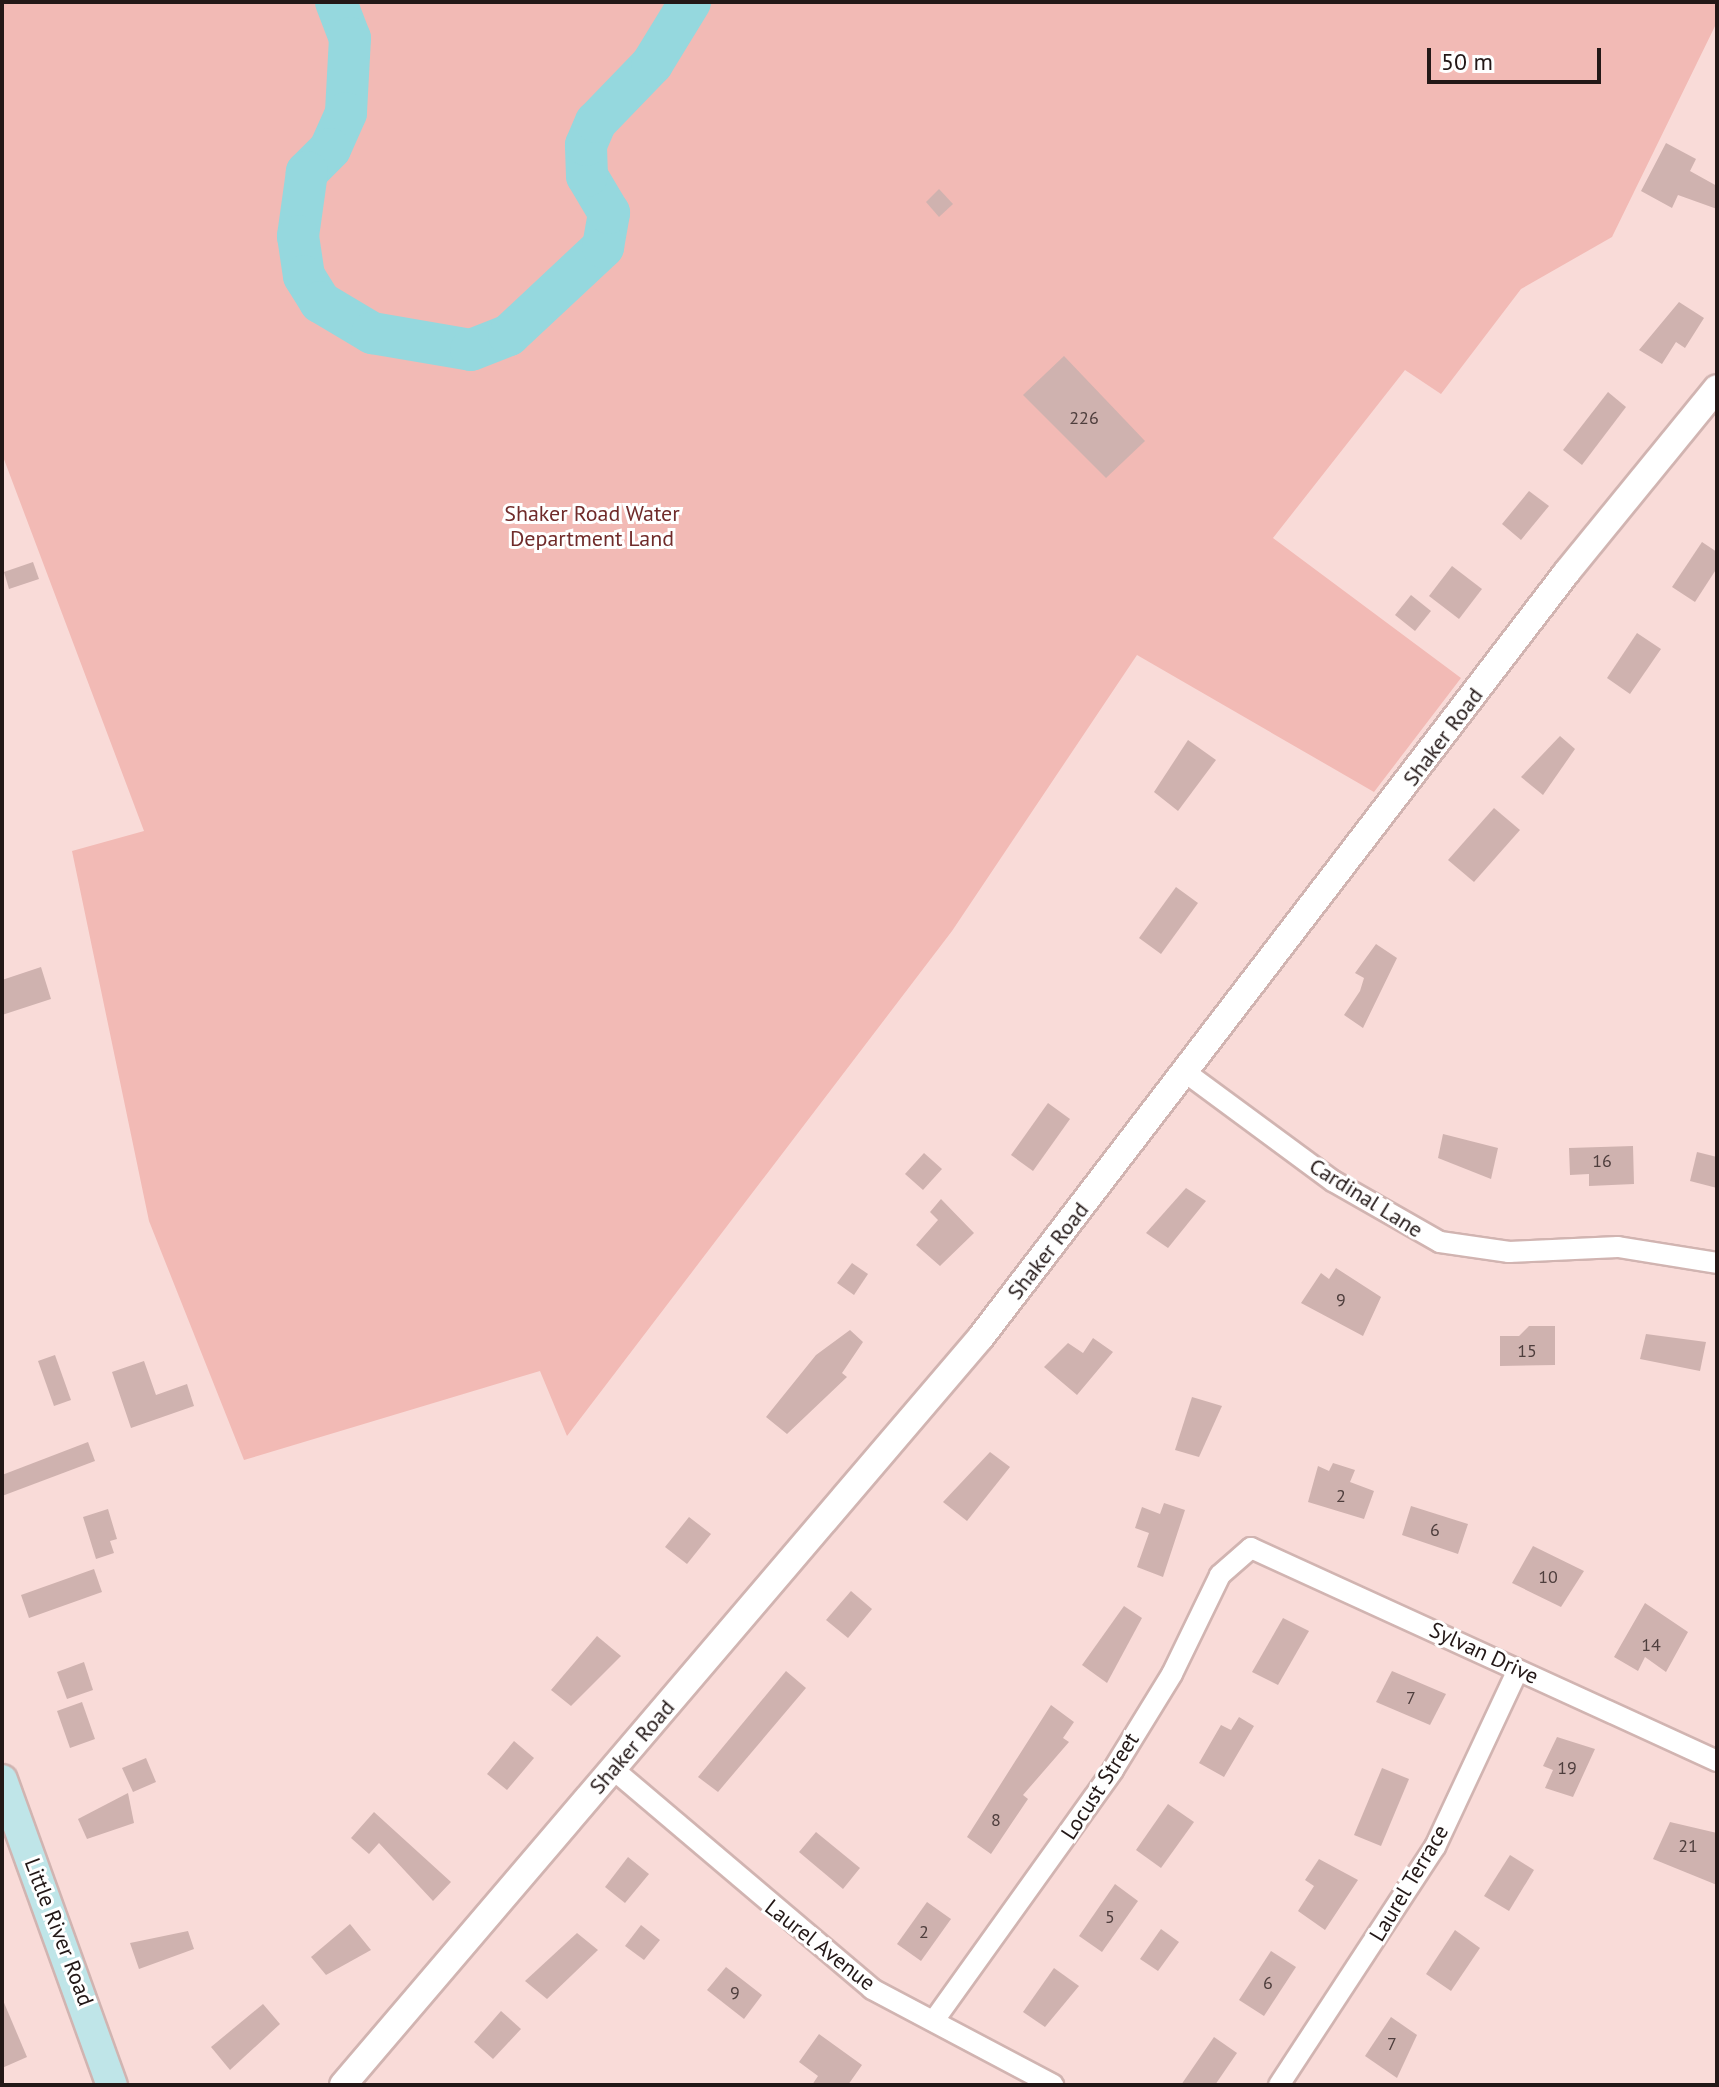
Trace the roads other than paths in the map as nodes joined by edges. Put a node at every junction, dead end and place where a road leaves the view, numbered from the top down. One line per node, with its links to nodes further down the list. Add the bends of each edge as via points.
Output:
1 (1717, 388): 2 (street, Shaker Road, via 1591,540)
2 (1185, 1072): 3 (street, Cardinal Lane, via 1333,1181 1440,1242 1509,1252 1618,1247); 7 (street, Shaker Road, via 981,1337)
3 (1717, 1263)
4 (1251, 1548): 5 (street, Sylvan Drive); 9 (street, Locust Street, via 1220,1575 1172,1674 1113,1770)
5 (1518, 1670): 6 (street, Sylvan Drive); 13 (street, Laurel Terrace, via 1435,1847)
6 (1717, 1761)
7 (613, 1769): 9 (street, Laurel Avenue, via 816,1947 872,1989); 11 (street, Shaker Road)
8 (2, 1780): 10 (main road, Little River Road)
9 (935, 2019): 12 (street, Laurel Avenue)
10 (112, 2085)
11 (343, 2085)
12 (1053, 2085)
13 (1279, 2085)

